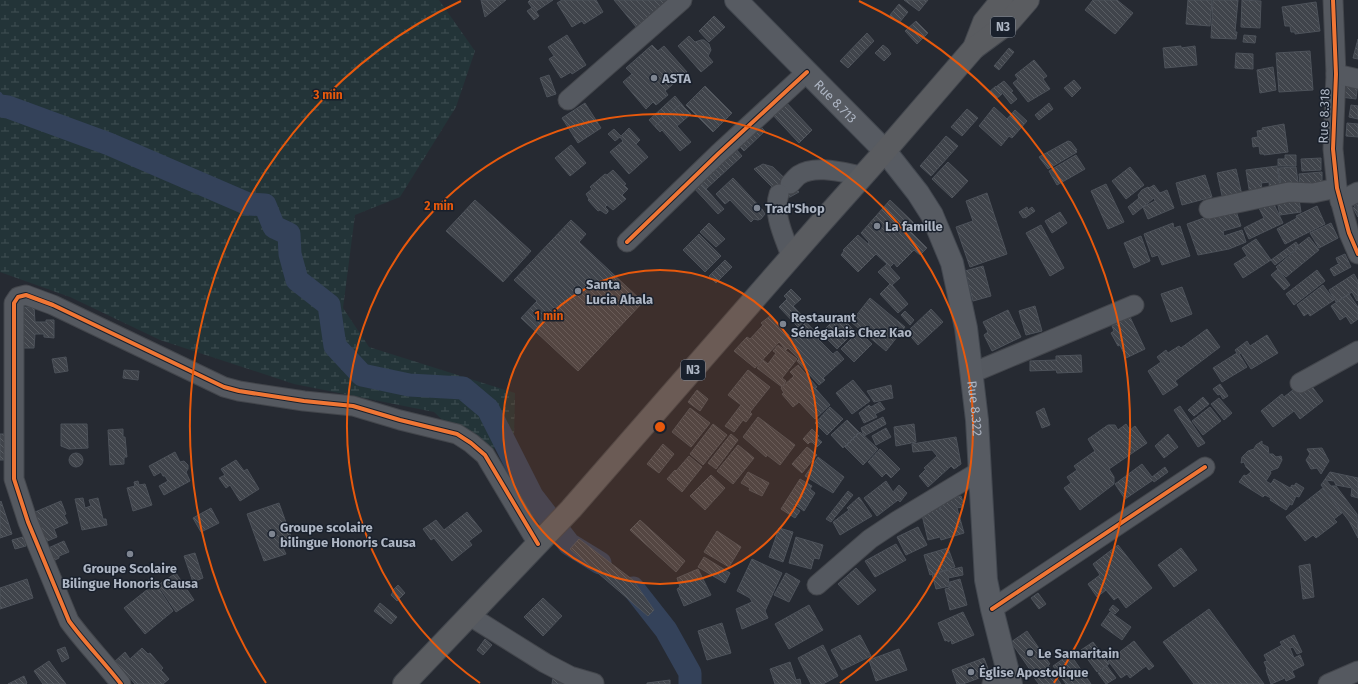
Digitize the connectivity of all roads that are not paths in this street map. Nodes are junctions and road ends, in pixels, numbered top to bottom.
1 (682, 0) edge
2 (736, 0) edge
3 (1002, 0) edge
4 (1028, 0) edge
5 (1333, 0) edge
6 (974, 48) junction
7 (807, 72) junction
8 (1336, 74) junction
9 (1358, 79) edge
10 (568, 100) dead end
11 (885, 151) junction
12 (862, 176) junction
13 (1358, 192) edge
14 (1338, 194) junction
15 (1209, 209) dead end
16 (627, 242) dead end
17 (1358, 254) edge
18 (791, 256) junction
19 (1134, 305) dead end
20 (1358, 351) edge
21 (972, 373) junction
22 (1300, 383) dead end
23 (6, 390) edge
24 (1205, 467) dead end
25 (980, 471) junction
26 (538, 544) junction
27 (817, 585) dead end
28 (992, 610) junction
29 (470, 616) junction
30 (1358, 671) edge
31 (1004, 682) edge
32 (594, 683) dead end
33 (121, 684) edge
34 (404, 684) edge
35 (1328, 684) edge

1 - 10 street
2 - 7 main road, Rue 8.713
3 - 6 highway, N3
4 - 6 highway, N3
5 - 8 street, Rue 8.318
6 - 11 highway, N3
7 - 11 main road, Rue 8.713
7 - 16 street
8 - 9 street
8 - 14 street, Rue 8.318
11 - 12 highway, N3
11 - 21 main road, Rue 8.322
12 - 18 highway, N3
12 - 18 street
13 - 14 street
14 - 15 street
14 - 17 street, Rue 8.318
18 - 26 highway, N3
19 - 21 street
20 - 22 street
21 - 25 main road, Rue 8.322
23 - 26 street
23 - 33 street
24 - 28 street
25 - 27 street
25 - 28 main road, Rue 8.322
26 - 29 highway, N3
28 - 31 main road, Rue 8.322
29 - 32 street
29 - 34 highway, N3
30 - 35 street

